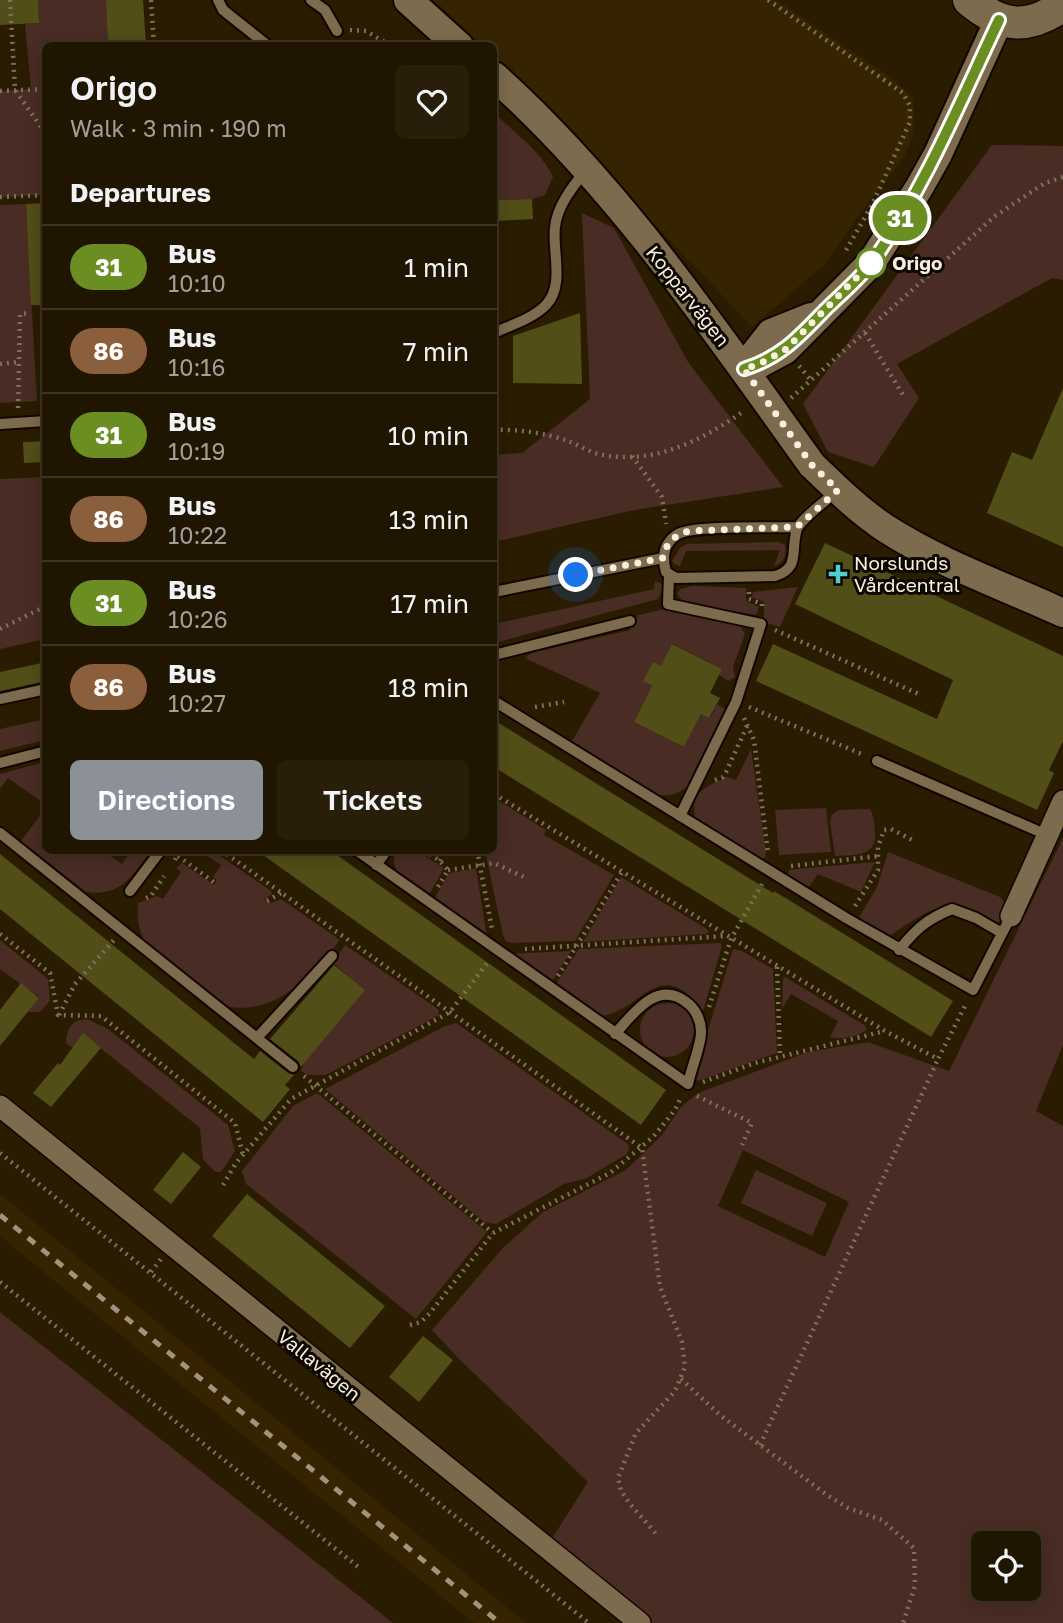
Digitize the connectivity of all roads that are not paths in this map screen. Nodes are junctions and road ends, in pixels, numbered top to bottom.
1 (218, 0) edge
2 (311, 0) edge
3 (408, 0) edge
4 (969, 0) edge
5 (1054, 18) edge
6 (999, 20) junction
7 (337, 32) dead end
8 (263, 42) edge
9 (455, 42) edge
10 (497, 79) edge
11 (586, 170) junction
12 (497, 332) edge
13 (744, 369) junction
14 (42, 421) edge
15 (0, 424) edge
16 (838, 490) junction
17 (797, 527) junction
18 (663, 558) junction
19 (669, 576) junction
20 (497, 591) edge
21 (1063, 613) edge
22 (630, 621) dead end
23 (497, 653) edge
24 (42, 690) edge
25 (0, 699) edge
26 (497, 703) edge
27 (42, 752) edge
28 (877, 761) road end
29 (0, 764) edge
30 (1063, 801) edge
31 (680, 816) junction
32 (0, 833) edge
33 (1047, 835) junction
34 (158, 854) edge
35 (361, 854) edge
36 (384, 854) edge
37 (376, 865) junction
38 (130, 891) dead end
39 (1006, 925) junction
40 (899, 950) junction
41 (332, 957) dead end
42 (615, 1034) junction
43 (257, 1038) junction
44 (293, 1067) dead end
45 (0, 1105) edge
46 (640, 1623) edge

1 - 8 lane
2 - 7 lane
3 - 9 street
4 - 6 main road
5 - 6 main road
6 - 13 street
10 - 11 street, Kopparvägen
11 - 12 lane
11 - 13 street, Kopparvägen
13 - 16 street, Kopparvägen
14 - 15 lane
16 - 17 lane
16 - 21 street, Kopparvägen
17 - 18 lane
17 - 19 lane
18 - 19 lane
18 - 20 lane
19 - 31 lane
22 - 23 lane
24 - 25 lane
26 - 31 lane
27 - 29 lane
28 - 33 lane
30 - 33 street
31 - 40 lane
32 - 43 lane
33 - 39 street
34 - 38 lane
35 - 37 lane
36 - 37 lane
37 - 42 lane
39 - 40 lane
39 - 40 lane
41 - 43 lane
42 - 42 lane
43 - 44 lane
45 - 46 street, Vallavägen

